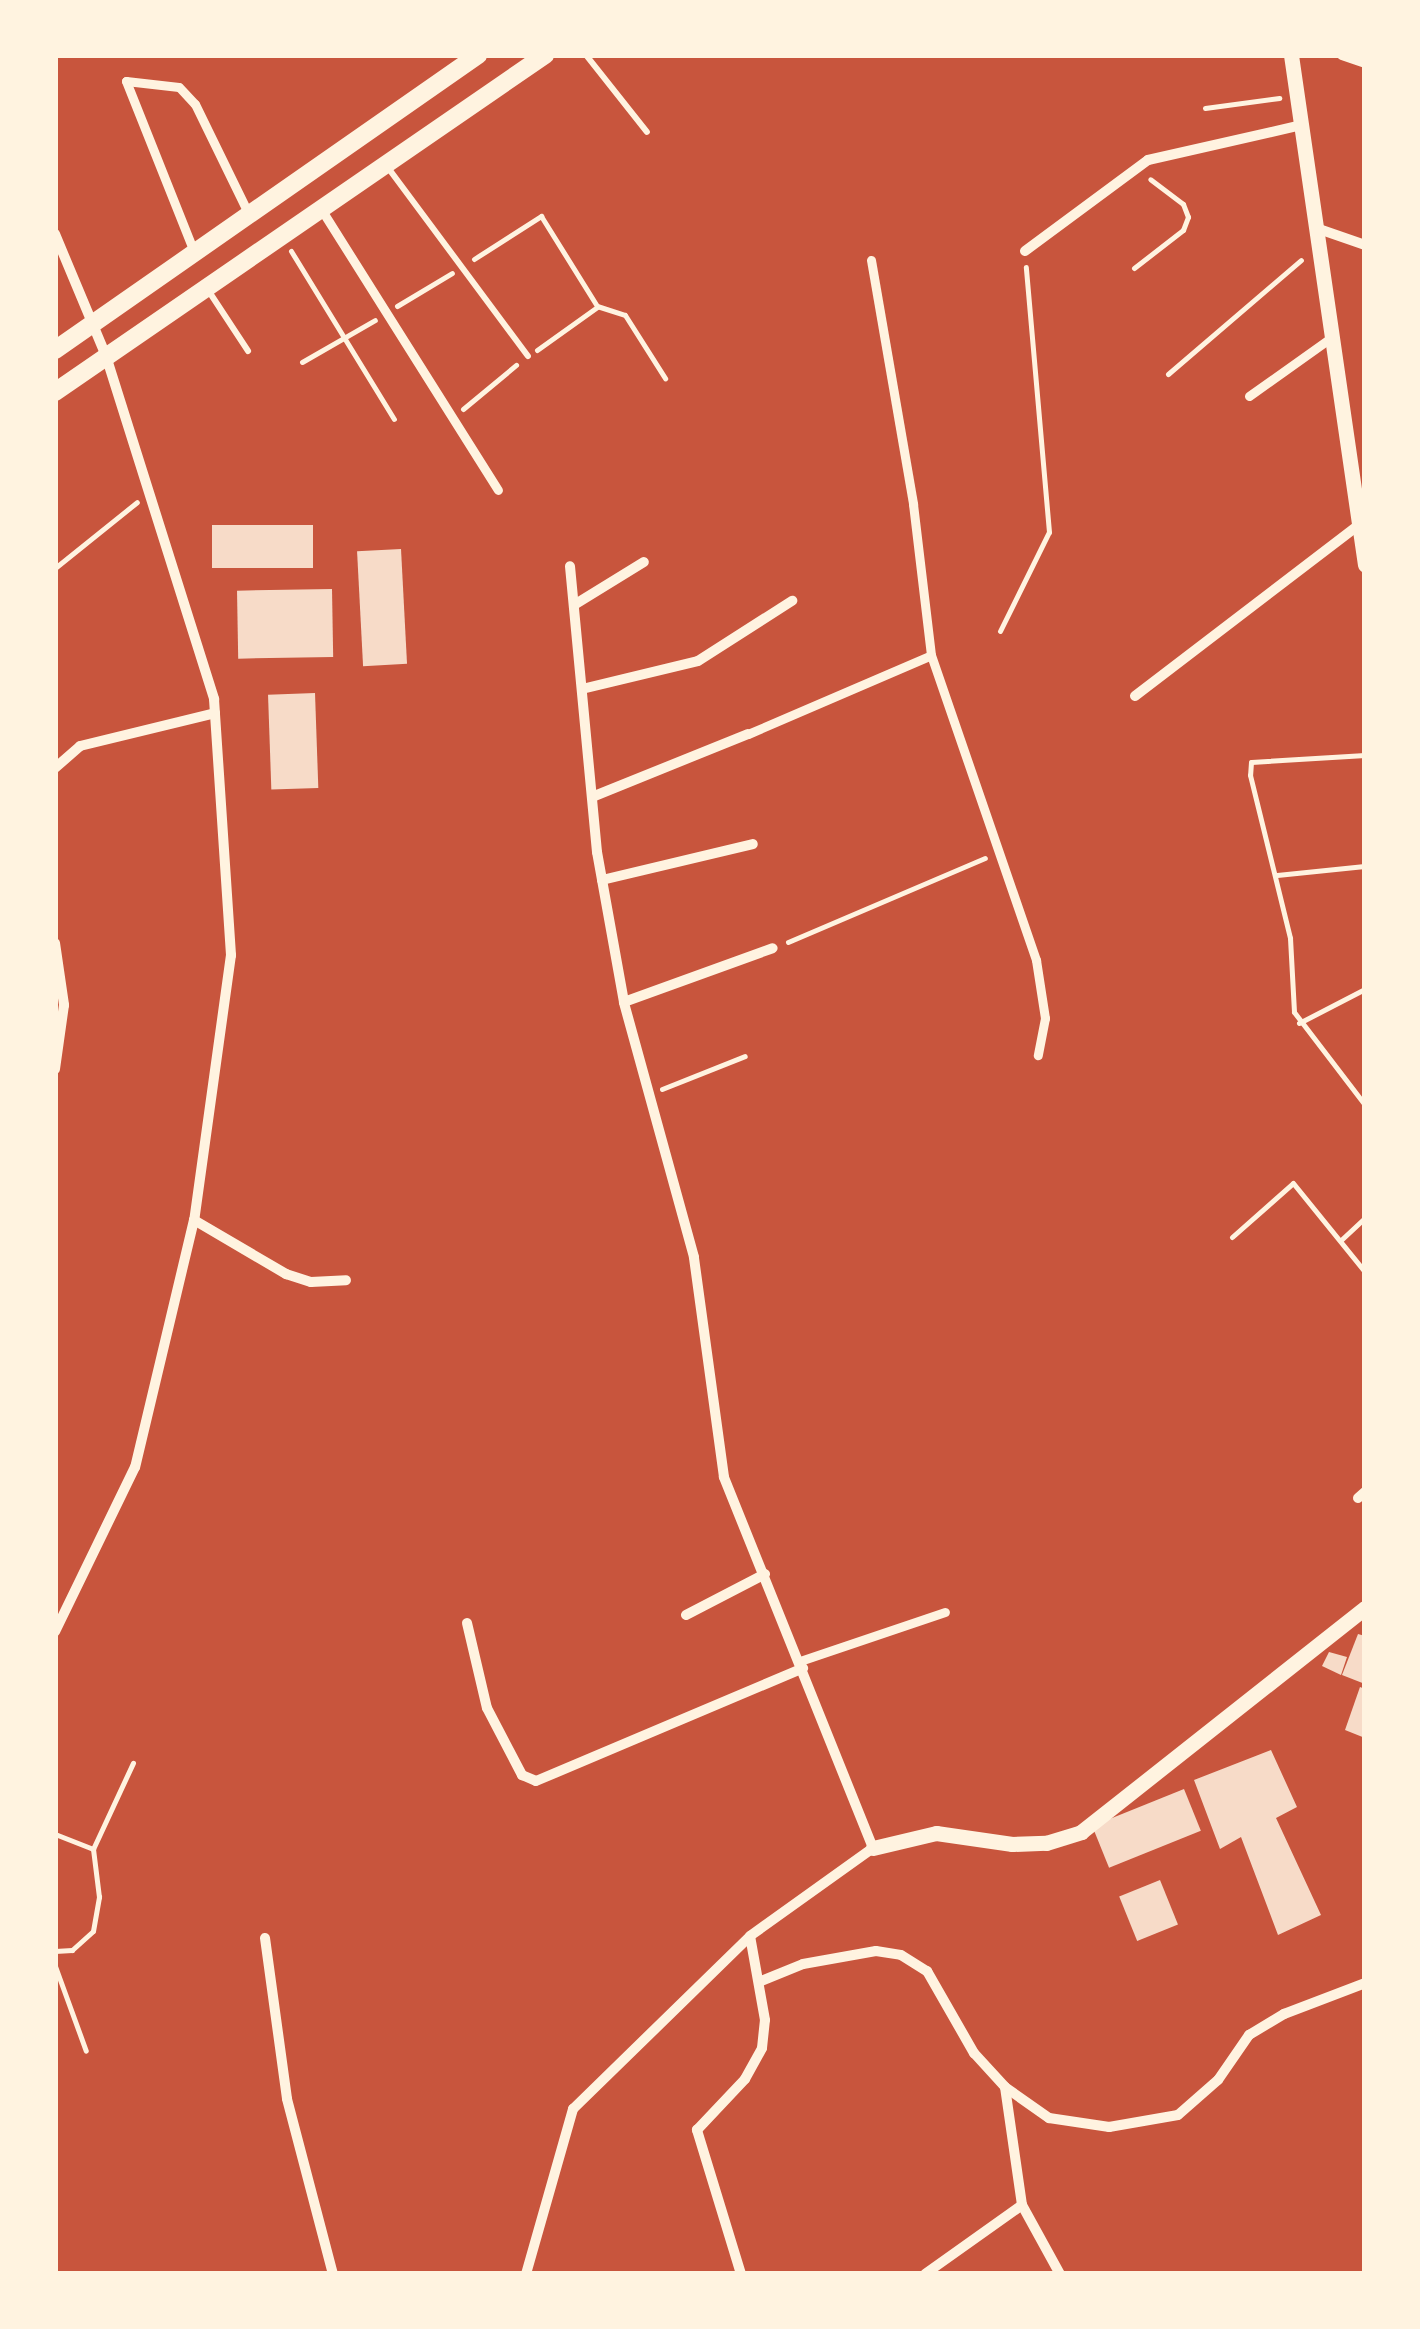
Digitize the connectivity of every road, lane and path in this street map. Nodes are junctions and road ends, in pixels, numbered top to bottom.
1 (478, 55) edge
2 (544, 55) edge
3 (586, 55) edge
4 (1292, 55) edge
5 (1342, 55) edge
6 (1365, 63) edge
7 (1297, 96) junction
8 (1204, 108) dead end
9 (1302, 125) junction
10 (647, 132) dead end
11 (385, 164) junction
12 (1136, 168) junction
13 (321, 208) junction
14 (250, 217) junction
15 (55, 234) edge
16 (281, 236) junction
17 (1318, 236) junction
18 (1365, 245) edge
19 (1025, 251) joint
20 (195, 255) junction
21 (871, 260) dead end
22 (461, 268) junction
23 (1134, 268) dead end
24 (206, 288) junction
25 (93, 324) junction
26 (1332, 337) junction
27 (55, 350) edge
28 (248, 352) dead end
29 (106, 356) junction
30 (528, 356) dead end
31 (1168, 374) dead end
32 (665, 378) dead end
33 (55, 392) edge
34 (1249, 396) dead end
35 (394, 418) dead end
36 (498, 490) dead end
37 (151, 491) junction
38 (1359, 525) junction
39 (644, 562) dead end
40 (570, 566) dead end
41 (1365, 566) edge
42 (55, 568) edge
43 (792, 601) dead end
44 (574, 605) junction
45 (1000, 632) dead end
46 (930, 656) junction
47 (582, 688) junction
48 (1136, 696) dead end
49 (215, 713) junction
50 (748, 734) joint
51 (1365, 755) edge
52 (55, 768) edge
53 (592, 796) junction
54 (753, 844) dead end
55 (996, 853) junction
56 (1365, 866) edge
57 (1276, 875) junction
58 (602, 880) junction
59 (55, 943) edge
60 (773, 948) joint
61 (1365, 988) edge
62 (624, 1002) junction
63 (1299, 1023) junction
64 (1038, 1055) dead end
65 (744, 1056) dead end
66 (55, 1069) edge
67 (650, 1094) junction
68 (1365, 1105) edge
69 (1365, 1218) edge
70 (194, 1220) junction
71 (1232, 1236) dead end
72 (1341, 1240) junction
73 (1365, 1272) edge
74 (346, 1280) dead end
75 (764, 1574) junction
76 (1365, 1608) edge
77 (945, 1612) dead end
78 (686, 1615) dead end
79 (467, 1623) dead end
80 (55, 1632) edge
81 (801, 1665) junction
82 (133, 1762) dead end
83 (55, 1834) edge
84 (873, 1848) junction
85 (93, 1849) junction
86 (750, 1936) junction
87 (264, 1938) dead end
88 (55, 1951) edge
89 (55, 1966) edge
90 (760, 1981) junction
91 (1365, 1983) edge
92 (86, 2051) dead end
93 (1005, 2087) junction
94 (1022, 2204) junction
95 (333, 2274) edge
96 (526, 2274) edge
97 (740, 2274) edge
98 (925, 2274) edge
99 (1060, 2274) edge

1 - 14 main road
2 - 11 main road
3 - 10 lane
4 - 7 street
5 - 6 street
7 - 8 path
7 - 9 street
9 - 12 street
9 - 17 street
11 - 13 main road
11 - 22 lane
12 - 19 street
12 - 23 path
13 - 16 main road
13 - 36 street
14 - 20 main road
14 - 20 street
15 - 25 street
16 - 24 main road
16 - 35 path
17 - 18 street
17 - 26 street
17 - 31 path
19 - 45 path
20 - 25 main road
21 - 46 street
22 - 30 lane
22 - 32 path
24 - 28 lane
24 - 29 main road
25 - 27 main road
25 - 29 street
26 - 34 street
26 - 38 street
29 - 33 main road
29 - 37 street
37 - 42 path
37 - 49 street
38 - 41 street
38 - 48 street
39 - 44 street
40 - 44 street
43 - 47 street
44 - 47 street
46 - 50 street
46 - 55 street
47 - 53 street
49 - 52 street
49 - 70 street
50 - 53 street
51 - 57 path
53 - 58 street
54 - 58 street
55 - 60 path
55 - 64 street
56 - 57 path
57 - 63 path
58 - 62 street
59 - 66 street
60 - 62 street
61 - 63 path
62 - 67 street
63 - 68 path
65 - 67 path
67 - 75 street
69 - 72 path
70 - 74 street
70 - 80 street
71 - 72 path
72 - 73 path
75 - 78 street
75 - 81 street
76 - 84 street
77 - 81 street
79 - 81 street
81 - 84 street
82 - 85 path
83 - 85 path
84 - 86 street
85 - 88 path
86 - 90 street
86 - 96 street
87 - 95 street
89 - 92 path
90 - 93 street
90 - 97 street
91 - 93 street
93 - 94 street
94 - 98 street
94 - 99 street

